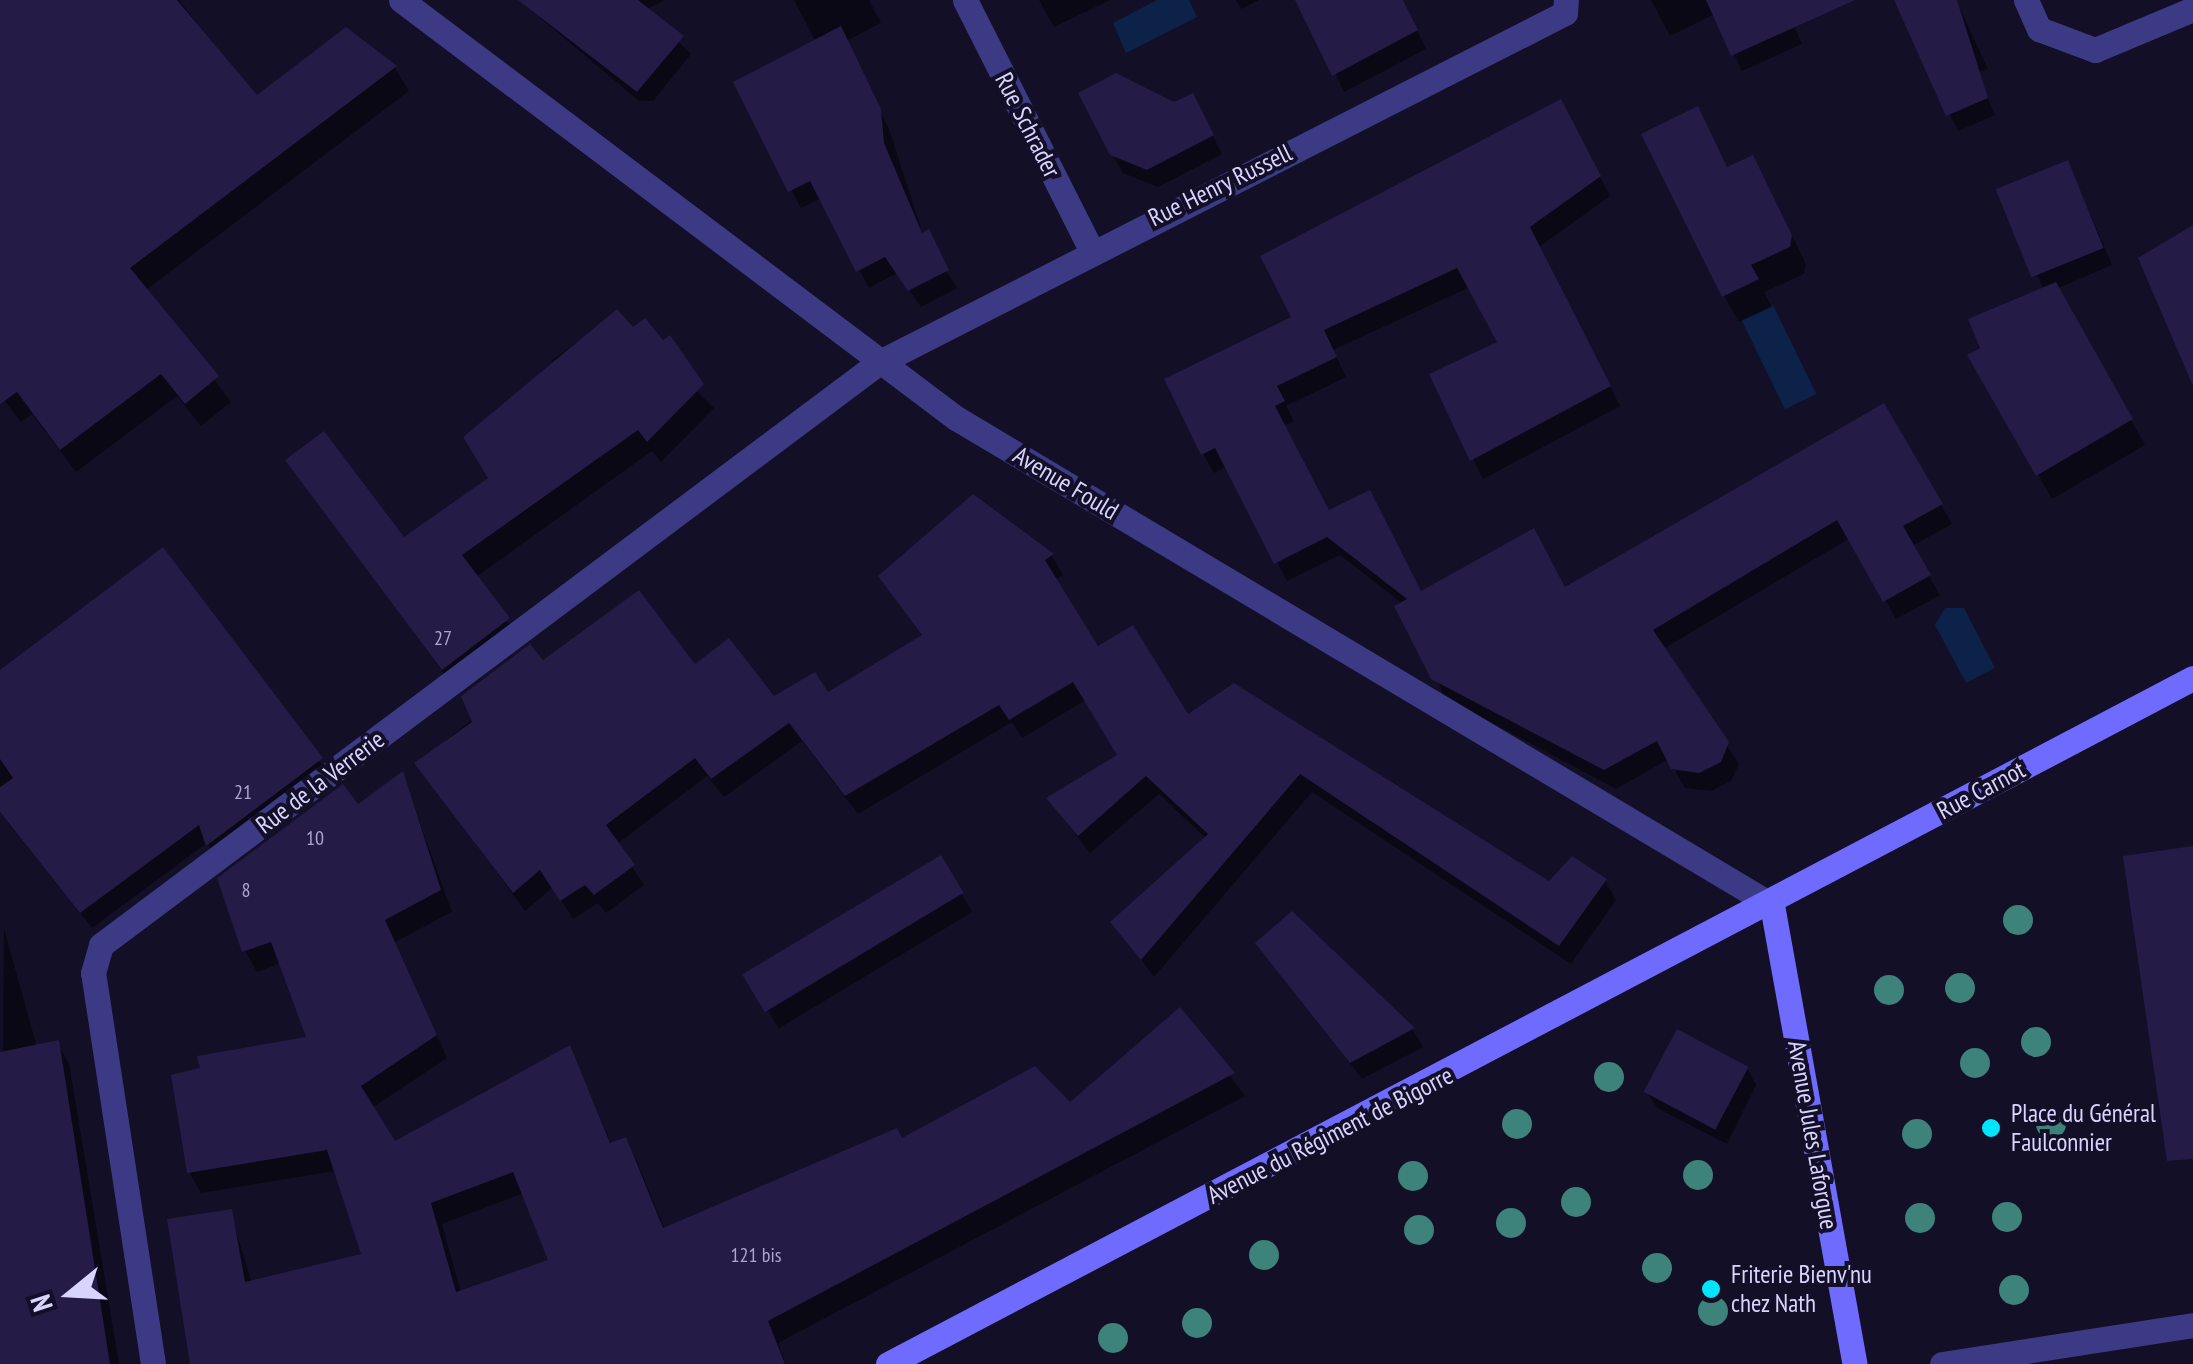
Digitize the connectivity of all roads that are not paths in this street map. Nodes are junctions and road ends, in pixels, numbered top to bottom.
1 (401, 0) edge
2 (965, 0) edge
3 (2026, 0) edge
4 (1565, 7) edge
5 (2193, 10) edge
6 (1091, 249) junction
7 (878, 363) junction
8 (2193, 678) edge
9 (1772, 905) junction
10 (2193, 1325) edge
11 (153, 1364) edge
12 (888, 1364) edge
13 (1855, 1364) edge
14 (1942, 1364) edge

1 - 7 street, Avenue Fould
2 - 6 street, Rue Schrader
3 - 5 street
4 - 6 street, Rue Henry Russell
6 - 7 street, Rue Henry Russell
7 - 9 street, Avenue Fould
7 - 11 street, Rue de la Verrerie
8 - 9 main road, Rue Carnot
9 - 12 main road, Avenue du Régiment de Bigorre
9 - 13 main road, Avenue Jules Laforgue
10 - 14 street

